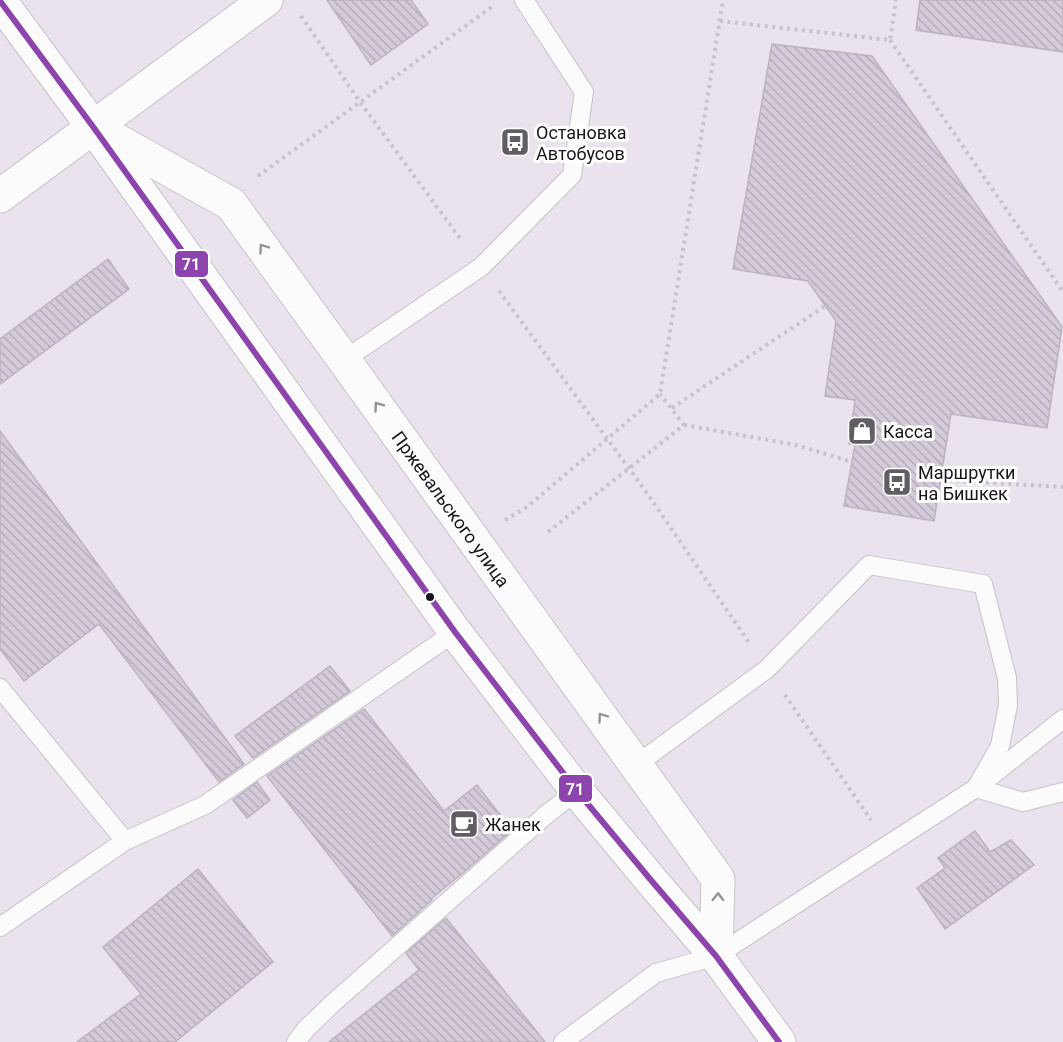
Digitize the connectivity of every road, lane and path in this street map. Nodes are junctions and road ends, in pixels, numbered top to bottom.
1 (501, 0) edge
2 (524, 0) edge
3 (723, 0) edge
4 (896, 0) edge
5 (0, 1) edge
6 (281, 5) edge
7 (720, 21) junction
8 (890, 40) junction
9 (360, 102) junction
10 (94, 128) junction
11 (258, 176) dead end
12 (0, 196) edge
13 (481, 267) junction
14 (1063, 292) edge
15 (825, 306) dead end
16 (344, 360) junction
17 (660, 394) junction
18 (672, 408) junction
19 (684, 425) junction
20 (607, 440) junction
21 (852, 462) dead end
22 (629, 469) junction
23 (941, 480) dead end
24 (1063, 487) edge
25 (527, 507) dead end
26 (548, 532) dead end
27 (455, 632) junction
28 (743, 633) dead end
29 (768, 669) junction
30 (0, 688) edge
31 (1063, 719) edge
32 (636, 765) junction
33 (976, 788) junction
34 (577, 791) junction
35 (1063, 792) edge
36 (125, 841) junction
37 (888, 845) junction
38 (0, 927) edge
39 (716, 956) junction
40 (296, 1042) edge
41 (563, 1042) edge
42 (780, 1042) edge

1 - 9 path
2 - 13 lane
3 - 7 path
4 - 8 path
5 - 10 main road, Пржевальского улица
6 - 9 path
6 - 10 main road
7 - 8 path
7 - 17 path
8 - 14 path
9 - 11 path
9 - 13 path
10 - 12 main road
16 -> 10 main road, Пржевальского улица
10 - 27 main road, Пржевальского улица
13 - 16 lane
13 - 20 path
15 - 18 path
32 -> 16 main road, Пржевальского улица
17 - 18 path
17 - 20 path
18 - 19 path
19 - 21 path
19 - 22 path
20 - 22 path
20 - 25 path
22 - 26 path
22 - 28 path
23 - 24 path
27 - 34 main road, Пржевальского улица
27 - 36 lane
29 - 32 lane
29 - 33 lane
29 - 37 path
30 - 36 lane
31 - 33 lane
39 -> 32 main road, Пржевальского улица
33 - 35 lane
33 - 37 lane
34 - 39 main road, Пржевальского улица
34 - 40 lane
36 - 38 lane
37 - 39 lane
39 - 41 lane
39 - 42 main road, Пржевальского улица

